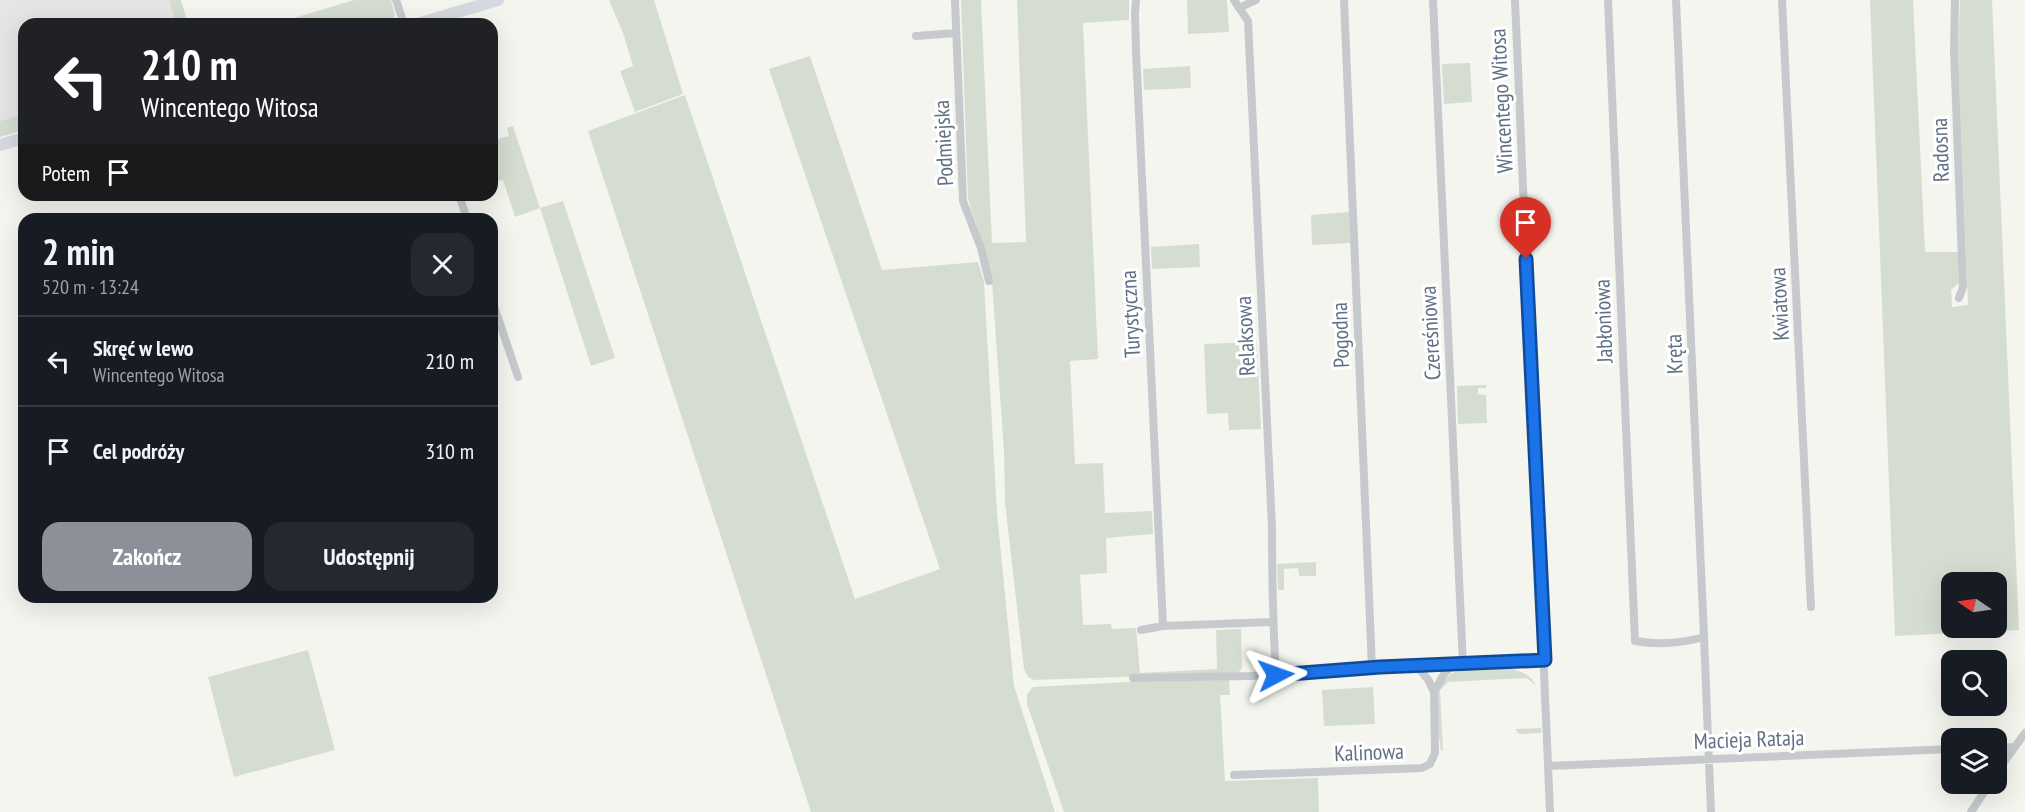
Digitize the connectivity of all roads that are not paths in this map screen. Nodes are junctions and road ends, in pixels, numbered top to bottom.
1 (396, 0) edge
2 (498, 0) edge
3 (955, 0) edge
4 (1136, 0) edge
5 (1234, 0) edge
6 (1256, 0) edge
7 (1344, 0) edge
8 (1433, 0) edge
9 (1515, 0) edge
10 (1608, 0) edge
11 (1676, 0) edge
12 (1782, 0) edge
13 (1955, 0) edge
14 (1239, 8) junction
15 (402, 18) edge
16 (437, 18) edge
17 (956, 33) junction
18 (916, 36) dead end
19 (18, 140) edge
20 (0, 145) edge
21 (989, 281) dead end
22 (1959, 298) dead end
23 (498, 318) edge
24 (518, 377) dead end
25 (1811, 607) dead end
26 (1273, 622) junction
27 (1163, 626) junction
28 (1141, 630) dead end
29 (1704, 636) junction
30 (1545, 660) junction
31 (1453, 665) junction
32 (1463, 665) junction
33 (1417, 666) junction
34 (1372, 668) junction
35 (1276, 675) junction
36 (1133, 678) dead end
37 (1434, 692) junction
38 (2025, 733) edge
39 (2007, 747) edge
40 (2014, 747) junction
41 (1941, 749) edge
42 (2007, 757) edge
43 (1709, 758) junction
44 (1548, 766) junction
45 (1234, 775) dead end
46 (1983, 794) edge
47 (1550, 812) edge
48 (1711, 812) edge
49 (1971, 812) edge

1 - 15 street
2 - 16 main road
3 - 17 street, Podmiejska
4 - 27 street, Turystyczna
5 - 14 street, Relaksowa
6 - 14 street
7 - 34 street, Pogodna
8 - 32 street, Czereśniowa
9 - 30 street, Wincentego Witosa
10 - 29 street, Jabłoniowa
11 - 29 street, Kręta
12 - 25 street, Kwiatowa
13 - 22 street, Radosna
14 - 26 street, Relaksowa
17 - 18 street
17 - 21 street, Podmiejska
19 - 20 main road
23 - 24 street
26 - 27 street
26 - 35 street, Relaksowa
27 - 28 street
29 - 43 street, Kręta
30 - 32 street
30 - 44 street, Wincentego Witosa
31 - 32 street
31 - 33 street
31 - 37 street
33 - 34 street
33 - 37 street
34 - 35 street
35 - 36 street
37 - 45 street, Kalinowa
38 - 40 street
39 - 40 street
40 - 42 street
41 - 43 street, Macieja Rataja
43 - 44 street, Macieja Rataja
43 - 48 street, Kręta
44 - 47 street, Wincentego Witosa
46 - 49 street

